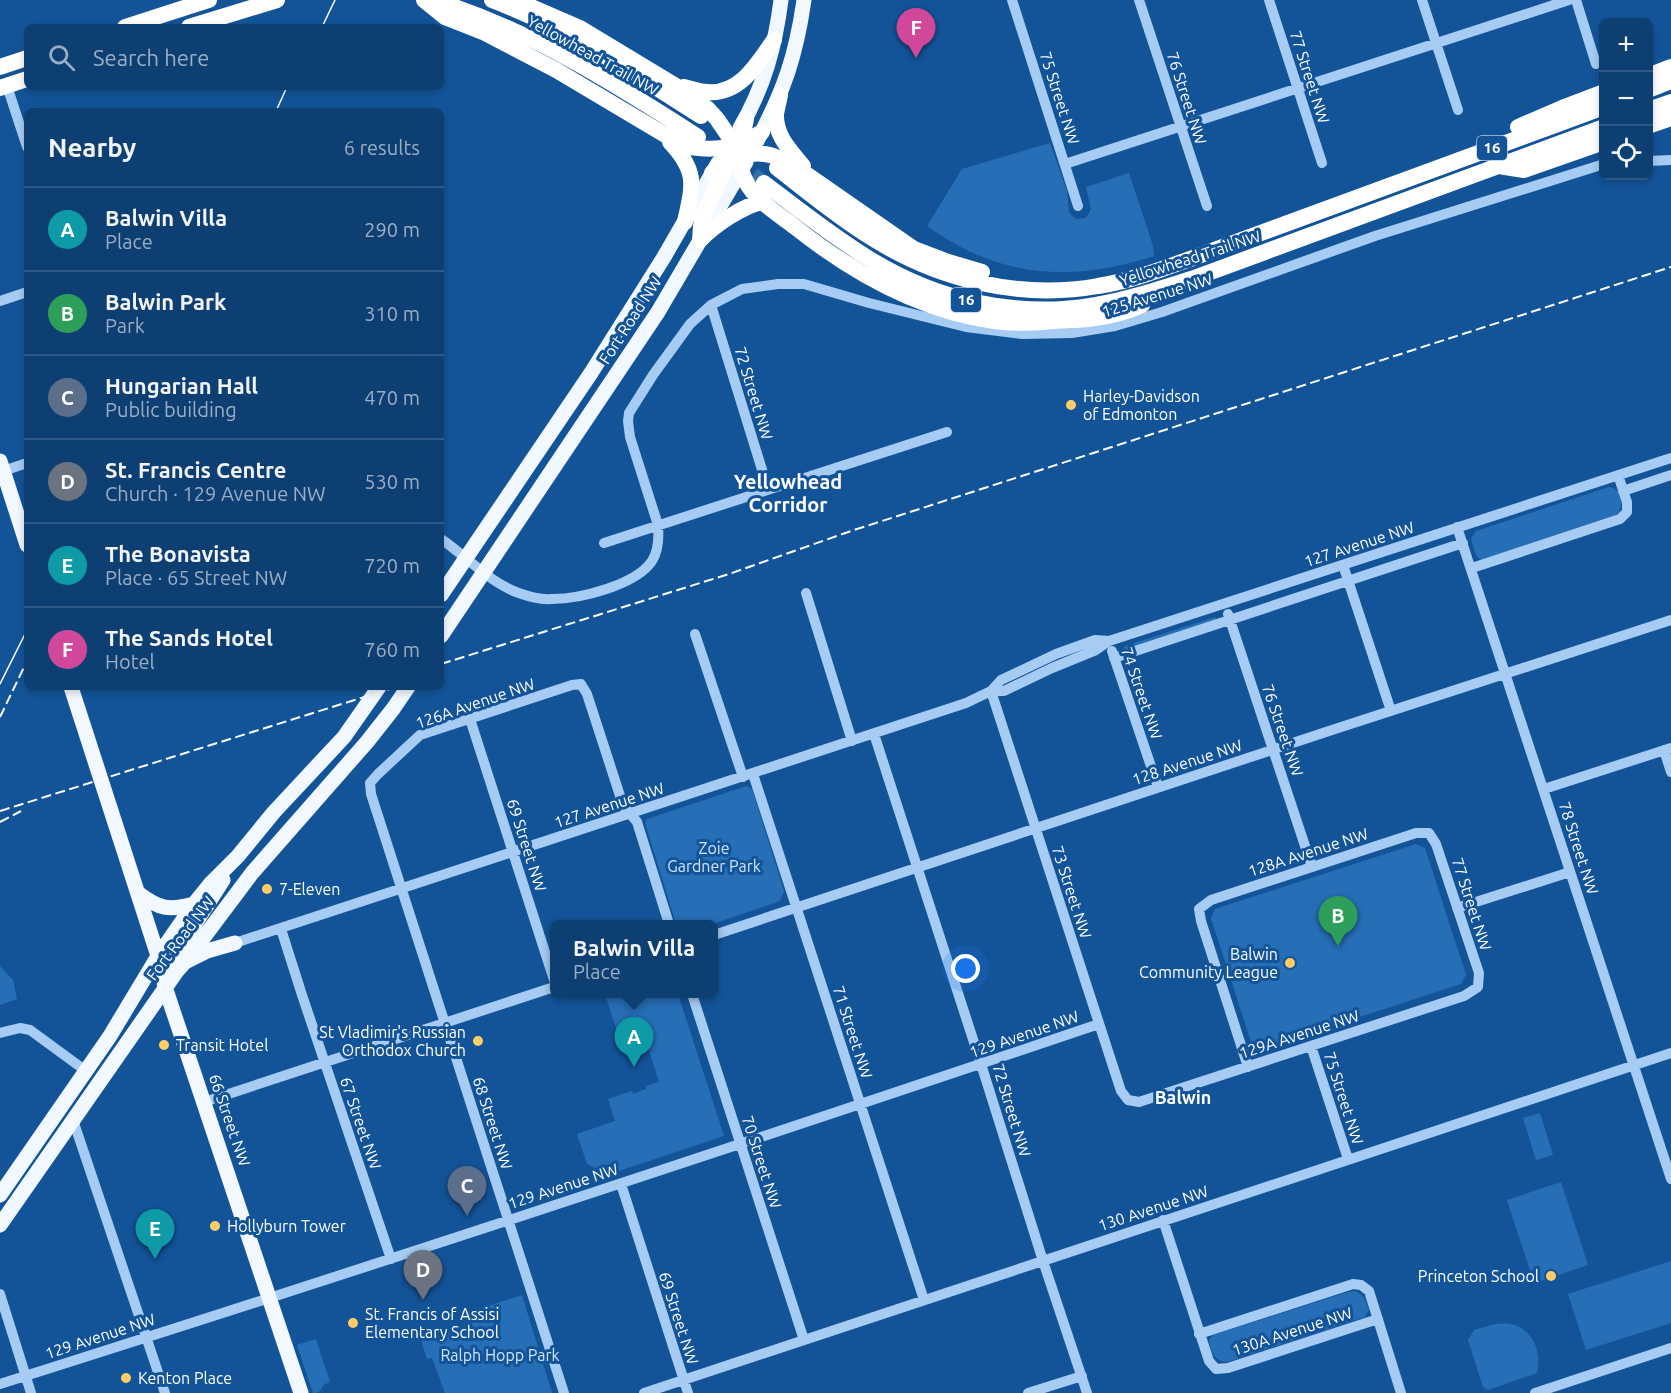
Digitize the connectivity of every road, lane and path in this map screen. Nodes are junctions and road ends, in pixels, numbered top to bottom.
1 (209, 0) edge
2 (277, 0) edge
3 (424, 0) edge
4 (433, 0) edge
5 (492, 0) edge
6 (515, 0) edge
7 (781, 0) edge
8 (804, 0) edge
9 (812, 0) edge
10 (1012, 0) edge
11 (1139, 0) edge
12 (1269, 0) edge
13 (1422, 0) edge
14 (1569, 0) edge
15 (1576, 0) edge
16 (172, 6) edge
17 (132, 24) edge
18 (199, 24) edge
19 (800, 26) junction
20 (774, 40) junction
21 (1436, 44) junction
22 (24, 59) edge
23 (1, 64) edge
24 (1596, 64) dead end
25 (1671, 67) edge
26 (1653, 74) edge
27 (24, 80) edge
28 (1671, 81) edge
29 (676, 86) junction
30 (4, 87) edge
31 (1653, 88) edge
32 (1298, 89) junction
33 (780, 95) junction
34 (1599, 95) edge
35 (1671, 102) edge
36 (1653, 108) edge
37 (1599, 109) edge
38 (1458, 110) dead end
39 (708, 115) junction
40 (746, 118) joint
41 (1671, 118) edge
42 (1653, 124) edge
43 (1181, 127) junction
44 (1599, 129) edge
45 (762, 132) joint
46 (664, 135) junction
47 (24, 139) edge
48 (693, 142) junction
49 (1599, 144) edge
50 (737, 152) junction
51 (1671, 160) edge
52 (1653, 161) edge
53 (1322, 163) dead end
54 (1065, 164) junction
55 (1498, 166) junction
56 (1599, 166) edge
57 (796, 167) junction
58 (777, 168) tunnel mouth
59 (712, 173) joint
60 (816, 180) junction
61 (764, 183) tunnel mouth
62 (1381, 189) junction
63 (763, 202) junction
64 (1078, 206) dead end
65 (1207, 206) dead end
66 (685, 222) junction
67 (700, 240) junction
68 (1190, 259) junction
69 (1197, 277) junction
70 (24, 293) edge
71 (0, 300) edge
72 (711, 305) junction
73 (947, 432) dead end
74 (1671, 458) edge
75 (24, 464) edge
76 (1, 468) edge
77 (1618, 475) junction
78 (1671, 475) edge
79 (768, 489) junction
80 (1623, 491) junction
81 (658, 525) junction
82 (1457, 527) junction
83 (24, 536) edge
84 (444, 541) edge
85 (604, 543) dead end
86 (1463, 543) junction
87 (466, 558) junction
88 (1343, 565) junction
89 (1472, 568) junction
90 (484, 572) junction
91 (1348, 581) junction
92 (444, 591) edge
93 (806, 593) dead end
94 (1225, 604) junction
95 (1230, 620) junction
96 (1671, 620) edge
97 (444, 632) edge
98 (694, 634) dead end
99 (1109, 641) junction
100 (1114, 658) junction
101 (1506, 674) junction
102 (72, 690) edge
103 (377, 690) edge
104 (406, 690) edge
105 (991, 691) junction
106 (1391, 711) junction
107 (470, 719) junction
108 (874, 734) junction
109 (852, 741) junction
110 (1274, 749) junction
111 (1667, 749) edge
112 (1671, 772) edge
113 (748, 775) junction
114 (1158, 787) junction
115 (1544, 789) junction
116 (371, 794) joint
117 (630, 814) junction
118 (1036, 828) junction
119 (1429, 833) joint
120 (514, 852) junction
121 (238, 856) junction
122 (917, 867) junction
123 (1312, 867) junction
124 (1570, 872) junction
125 (402, 889) junction
126 (138, 893) junction
127 (194, 904) junction
128 (796, 907) junction
129 (1457, 908) junction
130 (218, 918) junction
131 (668, 920) edge
132 (281, 929) junction
133 (718, 933) edge
134 (235, 943) junction
135 (158, 956) junction
136 (186, 961) junction
137 (550, 964) edge
138 (165, 987) junction
139 (1478, 987) joint
140 (550, 989) edge
141 (694, 998) edge
142 (444, 1023) junction
143 (1099, 1024) junction
144 (0, 1033) edge
145 (1311, 1046) junction
146 (1671, 1053) edge
147 (325, 1063) junction
148 (981, 1064) junction
149 (1634, 1066) junction
150 (1248, 1067) junction
151 (86, 1071) junction
152 (98, 1085) junction
153 (1128, 1100) joint
154 (204, 1101) junction
155 (862, 1104) junction
156 (73, 1120) junction
157 (741, 1144) junction
158 (1348, 1159) junction
159 (1671, 1177) edge
160 (621, 1184) junction
161 (0, 1195) edge
162 (509, 1220) junction
163 (1163, 1220) junction
164 (0, 1225) edge
165 (390, 1258) junction
166 (1043, 1261) junction
167 (0, 1294) edge
168 (270, 1297) junction
169 (924, 1300) junction
170 (1378, 1319) junction
171 (1199, 1334) junction
172 (147, 1338) junction
173 (804, 1340) junction
174 (1671, 1348) edge
175 (26, 1376) junction
176 (1082, 1376) junction
177 (684, 1380) junction
178 (0, 1384) edge
179 (31, 1393) edge
180 (165, 1393) edge
181 (301, 1393) edge
182 (564, 1393) edge
183 (644, 1393) edge
184 (688, 1393) edge
185 (1028, 1393) edge
186 (1087, 1393) edge
187 (1401, 1393) edge
188 (1535, 1393) edge

1 - 16 highway
2 - 18 highway
3 - 46 highway
4 - 48 highway, Yellowhead Trail NW
5 - 39 highway, Yellowhead Trail NW
6 - 29 highway
7 - 20 main road
8 - 19 main road
9 - 19 main road
10 - 54 street, 75 Street NW
11 - 43 street, 76 Street NW
12 - 32 street, 77 Street NW
13 - 21 street
14 - 21 street
15 - 24 street
16 - 17 highway
19 - 33 main road
20 - 29 highway
20 - 40 main road
21 - 32 street
21 - 38 street
22 - 23 highway
25 - 26 highway
27 - 30 highway
28 - 31 highway
29 - 39 highway
30 - 47 street
32 - 43 street
32 - 53 street, 77 Street NW
33 - 45 main road
33 - 60 highway
34 - 62 highway
35 - 36 highway
37 - 62 highway, Yellowhead Trail NW / 16
39 - 48 highway
39 - 50 highway
40 - 50 highway
41 - 42 highway
43 - 54 street
43 - 65 street, 76 Street NW
44 - 55 highway, Yellowhead Trail NW / 16
45 - 50 highway
46 - 48 highway
46 - 66 highway
48 - 50 highway
49 - 55 highway
50 - 57 highway
50 - 59 highway
50 - 63 highway
50 - 67 highway
51 - 52 street
54 - 64 street, 75 Street NW
55 - 69 highway, Yellowhead Trail NW / 16
56 - 72 street, 125 Avenue NW
57 - 60 highway
57 - 63 highway
58 - 68 highway, Yellowhead Trail NW / 16
59 - 66 main road, Fort Road NW
60 - 68 highway
61 - 69 highway, Yellowhead Trail NW / 16
62 - 68 highway, Yellowhead Trail NW / 16
63 - 67 highway
63 - 69 highway
66 - 87 main road, Fort Road NW
67 - 90 main road, Fort Road NW
70 - 71 street
72 - 79 street, 72 Street NW
72 - 81 street, 125 Avenue NW
73 - 79 street
74 - 77 street, 127 Avenue NW
75 - 76 street
76 - 83 main road
77 - 80 street
77 - 82 street, 127 Avenue NW
78 - 80 street
79 - 81 street
80 - 89 street
81 - 85 street
81 - 90 street
82 - 86 street, 78 Street NW
82 - 88 street, 127 Avenue NW
84 - 87 street
86 - 89 street, 78 Street NW
86 - 91 street, 127 Avenue NW
87 - 90 street
87 - 92 main road, Fort Road NW
88 - 91 street
88 - 94 street, 127 Avenue NW
89 - 101 street, 78 Street NW
90 - 97 main road, Fort Road NW
91 - 95 street, 127 Avenue NW
91 - 106 street
93 - 109 street
94 - 95 street, 76 Street NW
94 - 99 street, 127 Avenue NW
95 - 100 street, 127 Avenue NW
95 - 110 street, 76 Street NW
96 - 101 street, 128 Avenue NW
98 - 113 street, 71 Street NW
99 - 100 street, 74 Street NW
99 - 105 street, 127 Avenue NW
100 - 114 street, 74 Street NW
101 - 106 street, 128 Avenue NW
101 - 115 street, 78 Street NW
102 - 126 main road, 66 Street NW
103 - 121 main road, Fort Road NW
104 - 130 main road, Fort Road NW
105 - 108 street, 127 Avenue NW
105 - 118 street, 73 Street NW
106 - 110 street, 128 Avenue NW
107 - 116 street, 126A Avenue NW
107 - 117 street, 126A Avenue NW
107 - 120 street, 69 Street NW
108 - 109 street, 127 Avenue NW
108 - 122 street, 72 Street NW
109 - 113 street, 127 Avenue NW
110 - 114 street, 128 Avenue NW
110 - 123 street, 76 Street NW
111 - 112 street
111 - 115 street
113 - 117 street, 127 Avenue NW
113 - 128 street, 71 Street NW
114 - 118 street, 128 Avenue NW
115 - 124 street, 78 Street NW
116 - 125 street, 68 Street NW
117 - 120 street, 127 Avenue NW
117 - 131 street
118 - 122 street, 128 Avenue NW
118 - 143 street, 73 Street NW
119 - 123 street, 128A Avenue NW
119 - 129 street, 77 Street NW
120 - 125 street, 127 Avenue NW
120 - 137 street, 69 Street NW
121 - 127 main road, Fort Road NW
121 - 138 main road
122 - 128 street, 128 Avenue NW
122 - 148 street, 72 Street NW
123 - 150 street, 128A Avenue NW
124 - 129 street
124 - 149 street, 78 Street NW
125 - 132 street, 127 Avenue NW
125 - 142 street, 68 Street NW
126 - 127 main road
126 - 135 main road, 66 Street NW
127 - 135 main road, Fort Road NW
128 - 133 street, 128 Avenue NW
128 - 155 street, 71 Street NW
129 - 139 street, 77 Street NW
130 - 134 main road
130 - 136 main road, Fort Road NW
132 - 134 street, 127 Avenue NW
132 - 147 street, 67 Street NW
134 - 136 main road
135 - 138 main road, 66 Street NW
135 - 151 main road, Fort Road NW
135 - 152 main road
136 - 138 main road, Fort Road NW
138 - 152 main road, Fort Road NW
138 - 154 main road, 66 Street NW
139 - 145 street, 129A Avenue NW
140 - 142 street
141 - 157 street, 70 Street NW
142 - 147 street
142 - 162 street, 68 Street NW
143 - 148 street, 129 Avenue NW
143 - 153 street, 73 Street NW
144 - 151 street
145 - 150 street, 129A Avenue NW
145 - 158 street, 75 Street NW
146 - 149 street, 130 Avenue NW
147 - 154 street
147 - 165 street, 67 Street NW
148 - 155 street, 129 Avenue NW
148 - 166 street, 72 Street NW
149 - 158 street, 130 Avenue NW
149 - 159 street, 78 Street NW
150 - 153 street, 129A Avenue NW
151 - 161 main road, Fort Road NW
152 - 156 main road, Fort Road NW
154 - 168 main road, 66 Street NW
155 - 157 street, 129 Avenue NW
155 - 169 street, 71 Street NW
156 - 164 main road, Fort Road NW
156 - 172 street
157 - 160 street, 129 Avenue NW
157 - 173 street, 70 Street NW
158 - 163 street, 130 Avenue NW
160 - 162 street, 129 Avenue NW
160 - 177 street, 69 Street NW
162 - 165 street, 129 Avenue NW
162 - 182 street, 68 Street NW
163 - 166 street, 130 Avenue NW
163 - 171 street
165 - 168 street, 129 Avenue NW
166 - 169 street, 130 Avenue NW
166 - 176 street, 72 Street NW
167 - 175 street
168 - 172 street, 129 Avenue NW
168 - 181 main road, 66 Street NW
169 - 173 street, 130 Avenue NW
170 - 171 street, 130A Avenue NW
170 - 171 street, 130A Avenue NW
170 - 187 street
172 - 175 street, 129 Avenue NW
172 - 180 street
173 - 177 street, 130 Avenue NW
174 - 188 street
175 - 178 street, 129 Avenue NW
175 - 179 street
176 - 185 street
176 - 186 street, 72 Street NW
177 - 183 street, 130 Avenue NW
177 - 184 street, 69 Street NW

